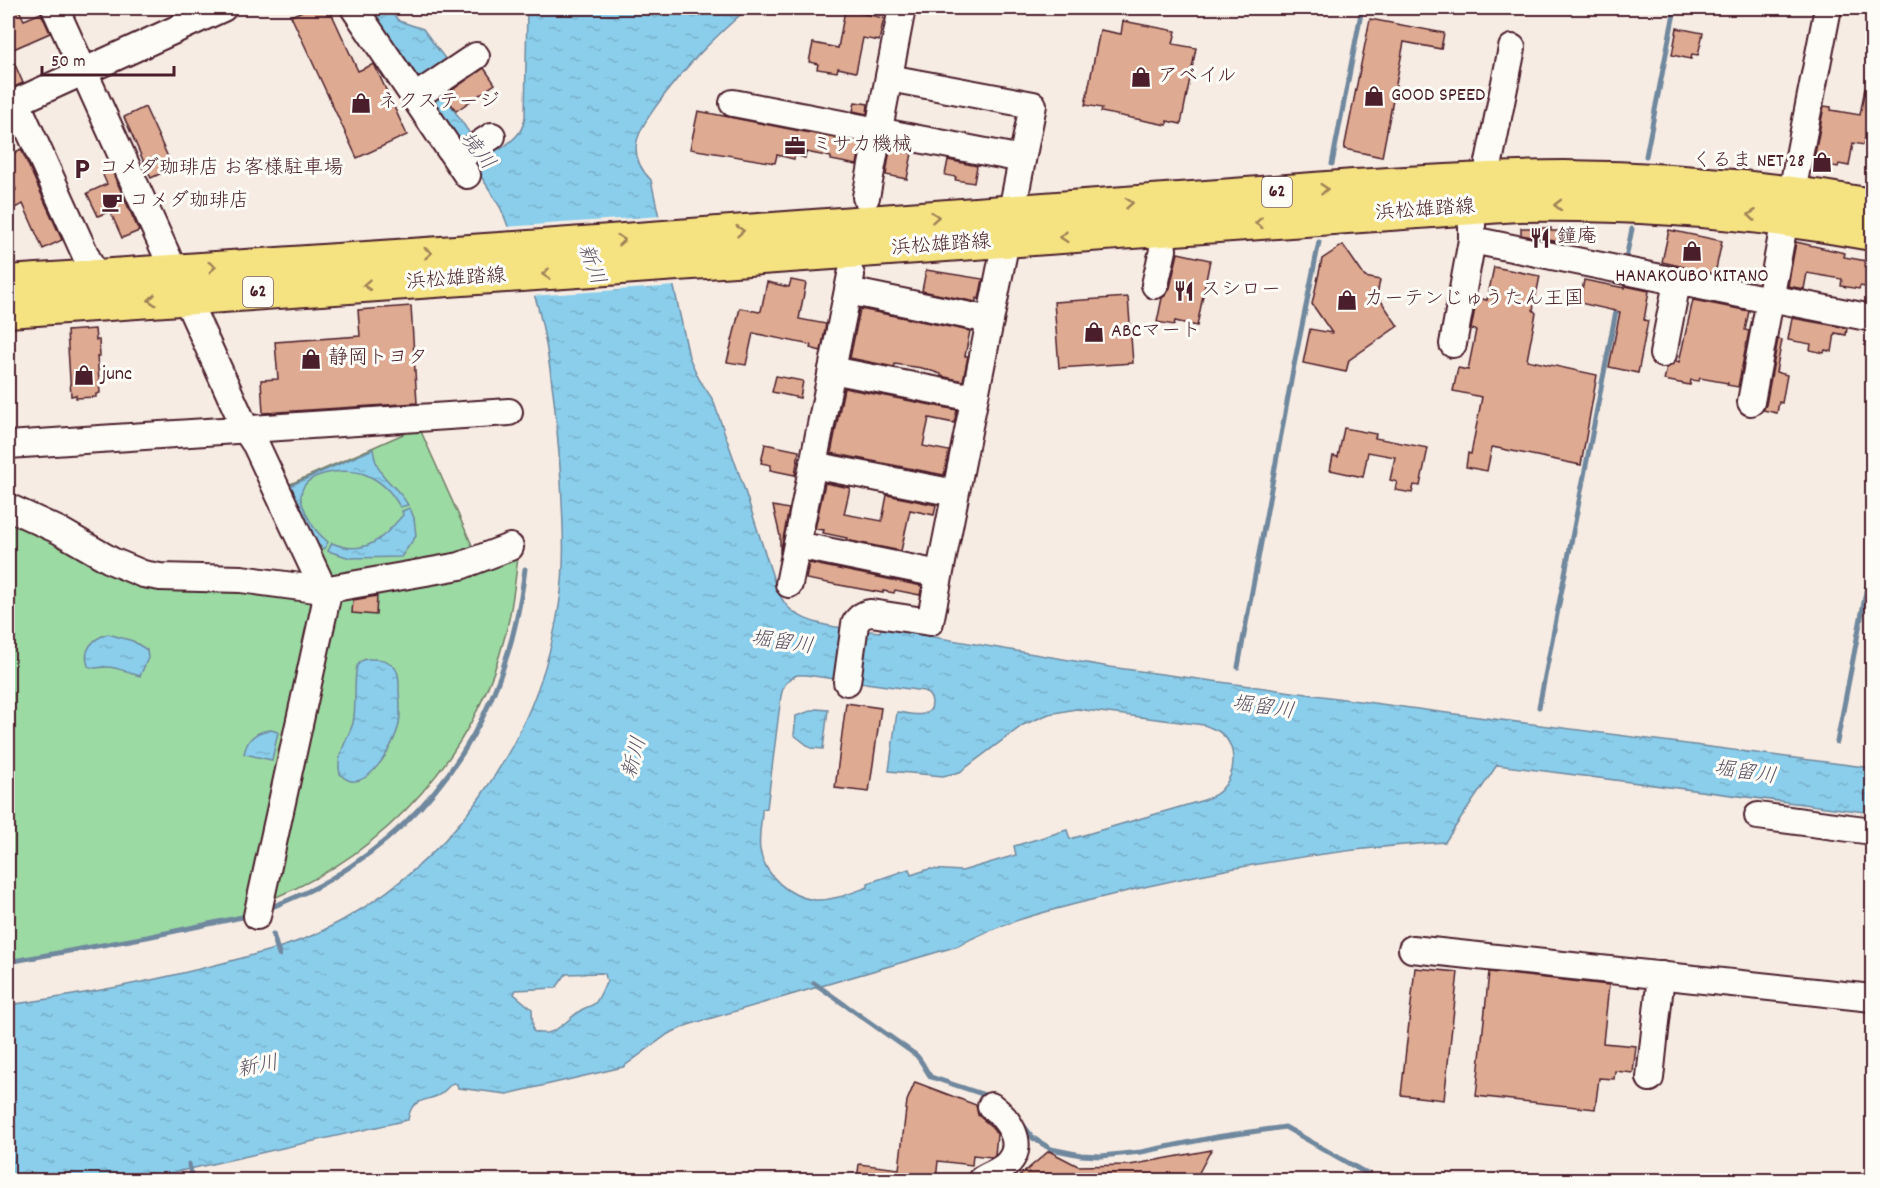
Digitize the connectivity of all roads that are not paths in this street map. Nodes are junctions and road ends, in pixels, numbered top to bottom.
1 (55, 8) edge
2 (223, 8) edge
3 (354, 8) edge
4 (903, 8) edge
5 (1828, 8) edge
6 (1512, 48) dead end
7 (476, 56) dead end
8 (84, 71) junction
9 (889, 78) junction
10 (423, 92) junction
11 (733, 103) dead end
12 (14, 109) edge
13 (878, 131) junction
14 (492, 136) dead end
15 (1022, 159) junction
16 (1490, 179) junction
17 (866, 197) dead end
18 (1872, 205) edge
19 (1789, 206) junction
20 (1471, 208) junction
21 (1009, 226) junction
22 (1161, 230) junction
23 (1872, 234) edge
24 (1472, 240) junction
25 (94, 276) junction
26 (8, 282) edge
27 (1677, 282) junction
28 (180, 283) junction
29 (1155, 285) dead end
30 (1770, 299) junction
31 (8, 311) edge
32 (1872, 318) edge
33 (990, 320) junction
34 (1453, 344) dead end
35 (1663, 354) dead end
36 (832, 370) junction
37 (974, 398) junction
38 (1751, 402) dead end
39 (509, 412) dead end
40 (246, 430) junction
41 (8, 445) edge
42 (813, 465) junction
43 (955, 493) junction
44 (8, 507) edge
45 (797, 545) junction
46 (510, 547) dead end
47 (939, 574) junction
48 (789, 584) dead end
49 (323, 590) junction
50 (847, 682) dead end
51 (1758, 816) dead end
52 (1872, 831) edge
53 (256, 916) dead end
54 (1412, 949) dead end
55 (1661, 975) junction
56 (1872, 998) edge
57 (1650, 1078) dead end
58 (991, 1106) dead end
59 (981, 1180) edge

1 - 8 street
2 - 8 street
3 - 10 street
4 - 9 street
5 - 19 street
6 - 16 street
7 - 10 street
8 - 12 street
8 - 28 street
9 - 13 street
9 - 15 street
10 - 14 street
11 - 13 street
12 - 25 street
13 - 15 street
13 - 17 street
15 - 21 street
16 - 19 main road, 浜松雄踏線 / 62
21 -> 16 main road, 浜松雄踏線 / 62
18 - 19 main road, 浜松雄踏線 / 62
19 -> 20 main road, 浜松雄踏線 / 62
19 - 23 main road, 浜松雄踏線 / 62
19 - 30 street
20 -> 22 main road, 浜松雄踏線 / 62
20 - 24 street
22 -> 21 main road, 浜松雄踏線 / 62
21 - 28 main road, 浜松雄踏線 / 62
21 - 33 street
22 - 29 street
24 - 27 street
24 - 34 street
25 - 26 main road, 浜松雄踏線 / 62
25 - 28 main road, 浜松雄踏線 / 62
27 - 30 street
27 - 35 street
28 -> 31 main road, 浜松雄踏線 / 62
28 - 40 street
30 - 32 street
30 - 38 street
33 - 36 street
33 - 37 street
36 - 37 street
36 - 42 street
37 - 43 street
39 - 40 street
40 - 41 street
40 - 49 street
42 - 43 street
42 - 45 street
43 - 47 street
44 - 49 street
45 - 47 street
45 - 48 street
46 - 49 street
47 - 50 street
49 - 53 street
51 - 52 street
54 - 55 street
55 - 56 street
55 - 57 street
58 - 59 street

